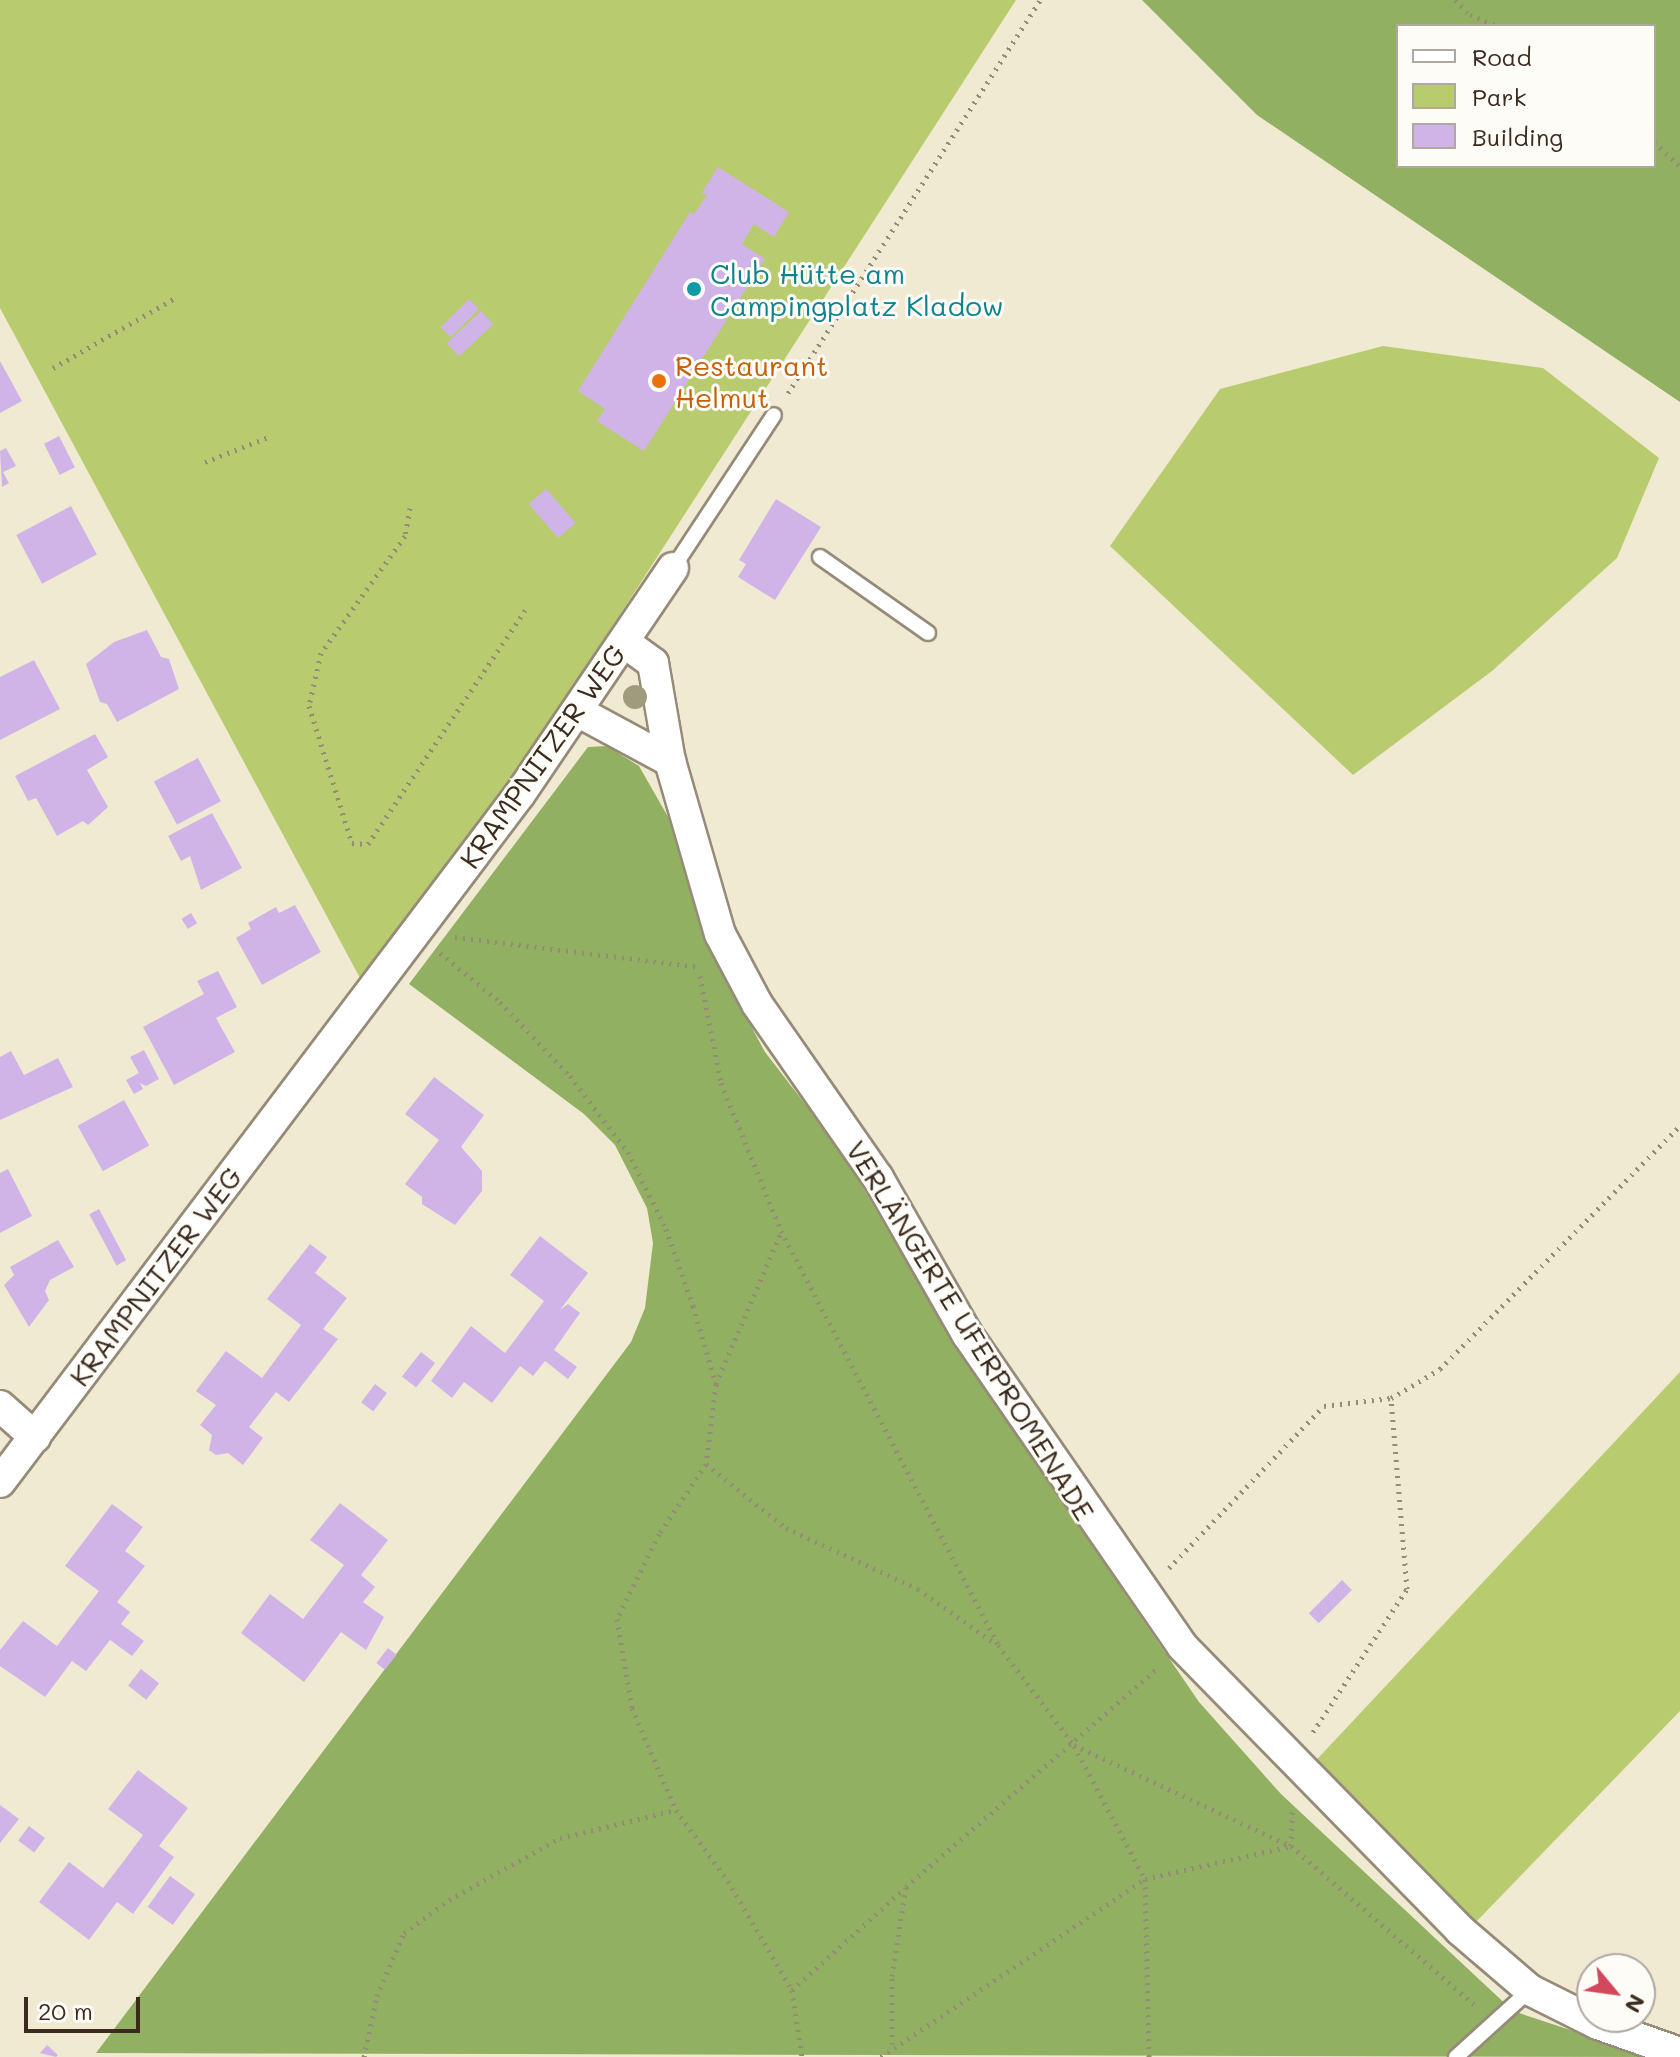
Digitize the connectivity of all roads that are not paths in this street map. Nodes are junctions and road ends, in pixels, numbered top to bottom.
1 (774, 415) road end
2 (820, 557) dead end
3 (673, 568) joint
4 (928, 633) dead end
5 (624, 642) junction
6 (577, 711) junction
7 (670, 761) junction
8 (0, 1406) edge
9 (35, 1437) junction
10 (0, 1482) edge
11 (1530, 1990) junction
12 (1680, 2053) edge
13 (1456, 2057) edge

1 - 3 lane, KRAMPNITZER WEG
2 - 4 lane
3 - 5 street, KRAMPNITZER WEG
5 - 6 street, KRAMPNITZER WEG
5 - 7 street, VERLÄNGERTE UFERPROMENADE
6 - 7 street
6 - 9 street, KRAMPNITZER WEG
7 - 11 street, VERLÄNGERTE UFERPROMENADE
8 - 9 street
9 - 10 street, KRAMPNITZER WEG
11 - 12 street, VERLÄNGERTE UFERPROMENADE
11 - 13 lane

